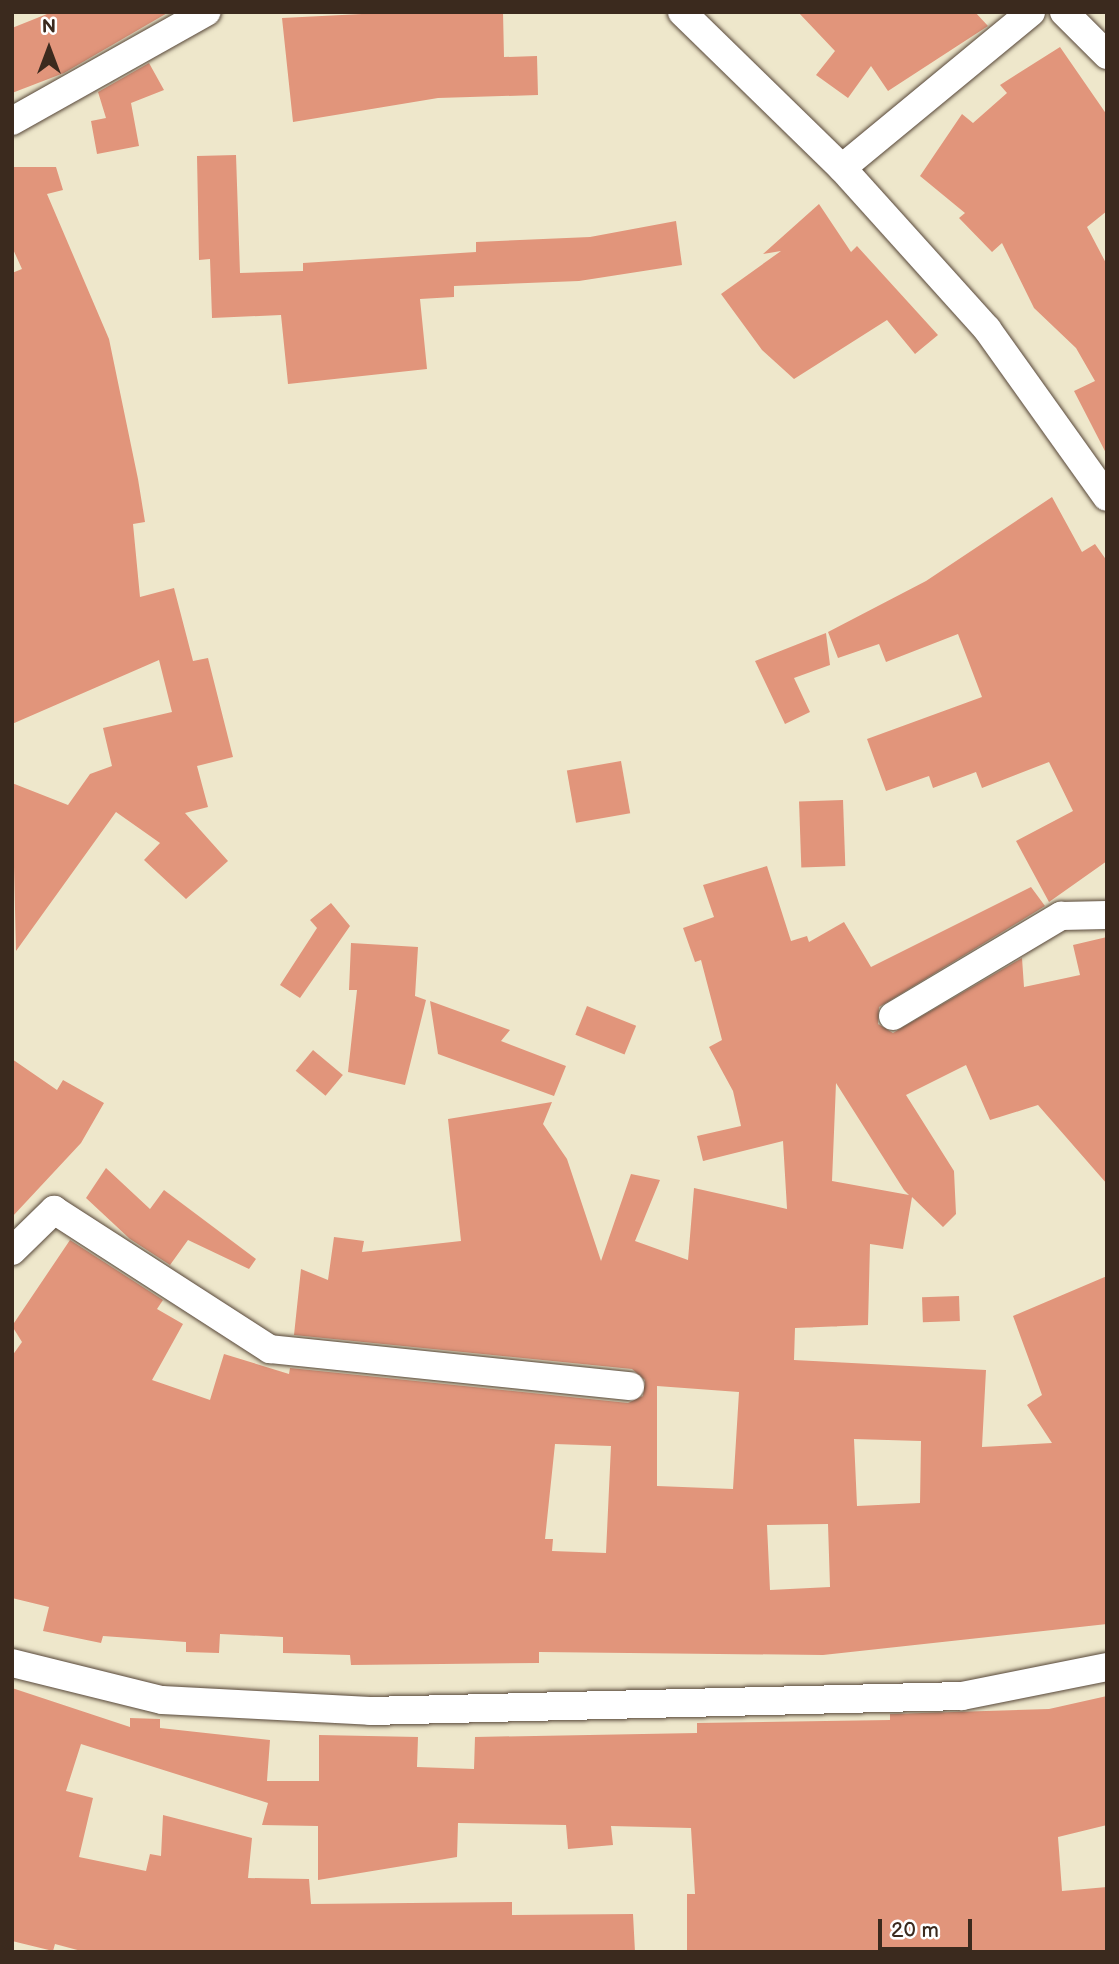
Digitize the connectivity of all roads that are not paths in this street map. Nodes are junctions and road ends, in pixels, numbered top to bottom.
1 (206, 12) edge
2 (682, 12) edge
3 (1031, 12) edge
4 (1064, 12) edge
5 (1107, 55) edge
6 (12, 121) edge
7 (842, 168) junction
8 (1107, 497) edge
9 (1107, 915) edge
10 (893, 1016) dead end
11 (12, 1251) edge
12 (631, 1386) dead end
13 (12, 1663) edge
14 (1107, 1667) edge

1 - 6 street
2 - 7 street
3 - 7 street
4 - 5 street
7 - 8 street
9 - 10 street
11 - 12 street
13 - 14 street

